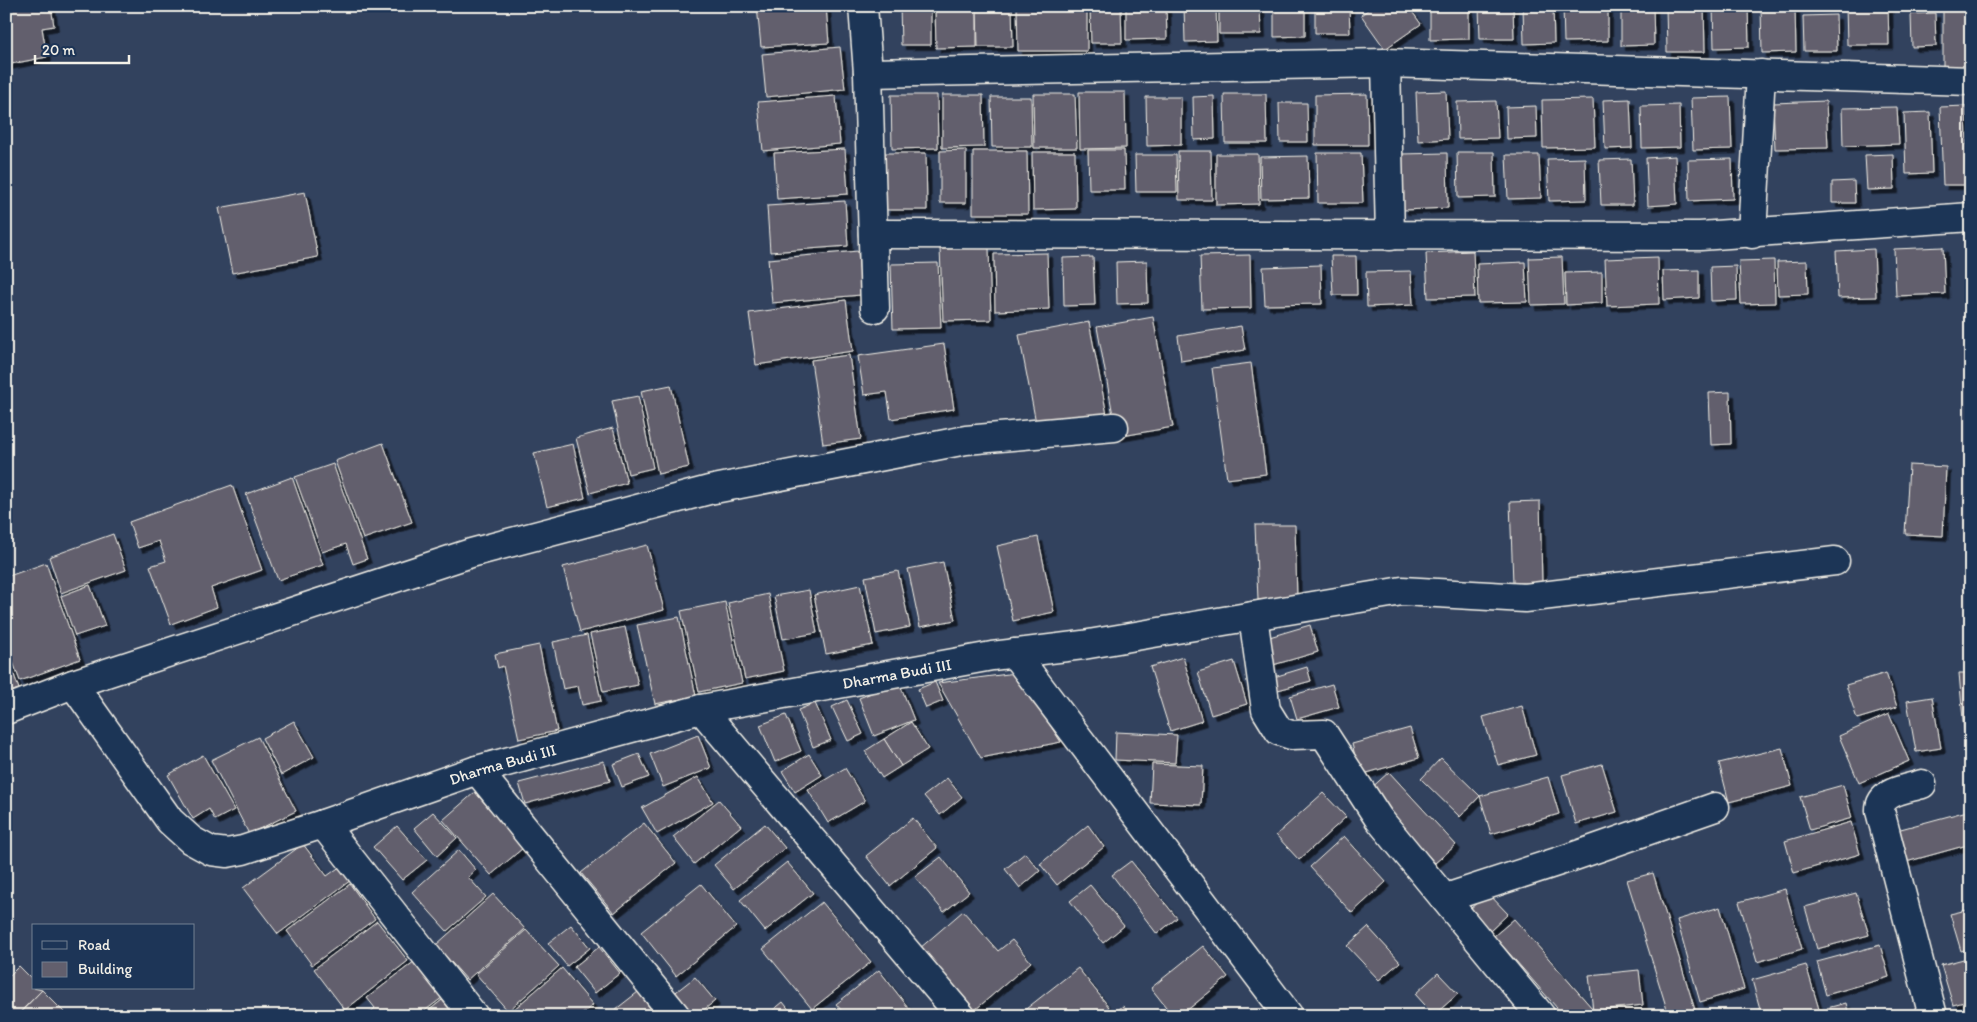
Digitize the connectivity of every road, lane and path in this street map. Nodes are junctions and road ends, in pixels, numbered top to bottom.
1 (863, 6) edge
2 (1386, 63) junction
3 (868, 73) junction
4 (1762, 74) junction
5 (1971, 81) edge
6 (1971, 217) edge
7 (873, 234) junction
8 (1752, 234) junction
9 (1390, 236) junction
10 (875, 308) dead end
11 (1114, 427) dead end
12 (1835, 561) dead end
13 (1253, 616) junction
14 (1014, 653) junction
15 (74, 684) junction
16 (701, 709) junction
17 (6, 710) edge
18 (477, 770) junction
19 (1922, 784) dead end
20 (1715, 807) dead end
21 (323, 824) junction
22 (1446, 898) junction
23 (474, 1016) edge
24 (676, 1016) edge
25 (961, 1016) edge
26 (1289, 1016) edge
27 (1541, 1016) edge
28 (1933, 1016) edge

1 - 3 street
2 - 3 street
2 - 4 street
2 - 9 street
3 - 7 street
4 - 5 street
4 - 8 street
6 - 8 street
7 - 9 street
7 - 10 street
8 - 9 street
11 - 15 street
12 - 13 street, Dharma Budi III
13 - 14 street, Dharma Budi III
13 - 22 street
14 - 16 street, Dharma Budi III
14 - 26 street
15 - 17 street
15 - 21 street, Dharma Budi III
16 - 18 street, Dharma Budi III
16 - 25 street
18 - 21 street, Dharma Budi III
18 - 24 street
19 - 28 street
20 - 22 street
21 - 23 street
22 - 27 street

